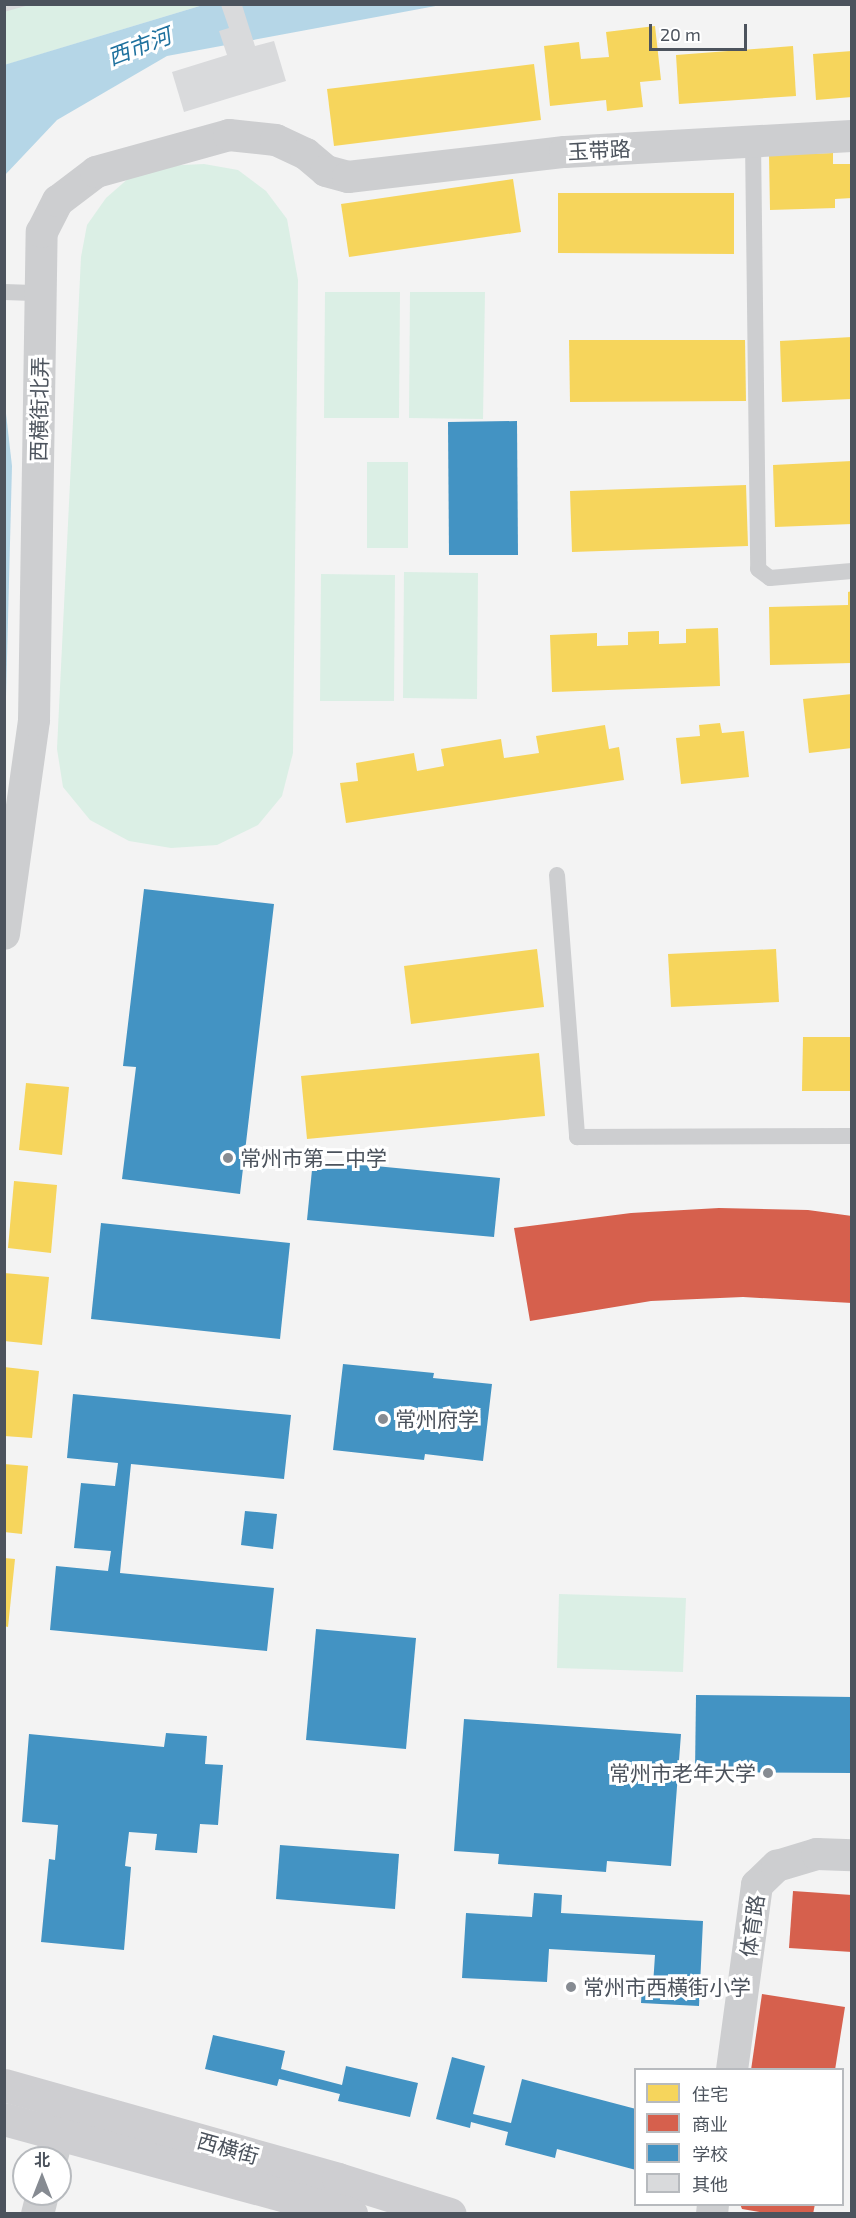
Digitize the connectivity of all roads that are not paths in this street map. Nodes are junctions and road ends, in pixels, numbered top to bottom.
1 (852, 136) edge
2 (753, 141) junction
3 (348, 177) joint
4 (4, 292) edge
5 (41, 293) junction
6 (852, 571) edge
7 (557, 875) dead end
8 (4, 934) edge
9 (852, 1136) edge
10 (852, 1855) edge
11 (732, 2068) edge
12 (4, 2085) edge
13 (4, 2119) edge
14 (54, 2145) edge
15 (342, 2212) edge
16 (450, 2214) edge

1 - 2 street, 玉带路
2 - 3 street, 玉带路
2 - 6 lane
3 - 5 street, 西横街北弄
4 - 5 lane
5 - 8 street, 西横街北弄
7 - 9 lane
10 - 11 street, 体育路
12 - 16 main road, 西横街
13 - 14 main road, 西横街
14 - 15 main road, 西横街

